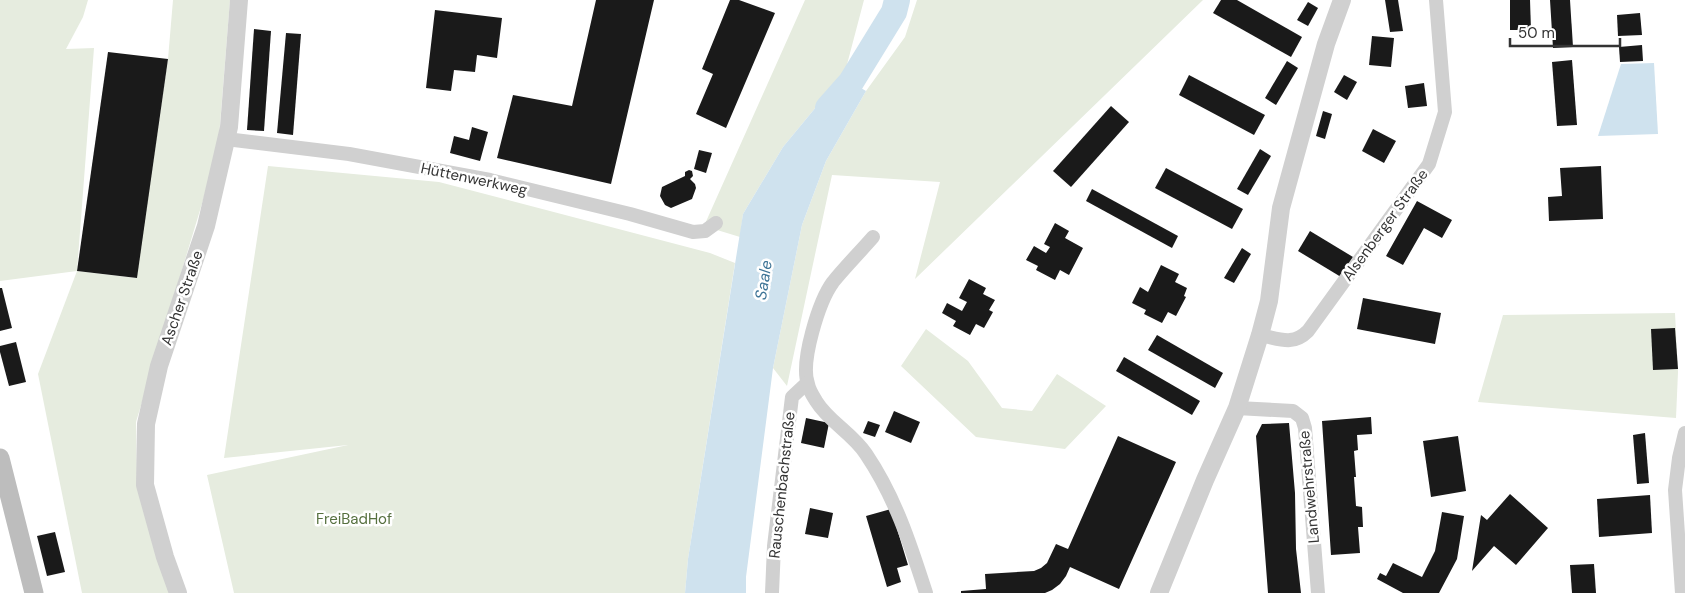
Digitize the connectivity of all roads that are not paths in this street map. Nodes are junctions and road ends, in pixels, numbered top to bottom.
1 (239, 0) edge
2 (1342, 0) edge
3 (1436, 0) edge
4 (226, 139) junction
5 (716, 223) dead end
6 (874, 237) dead end
7 (1260, 335) junction
8 (807, 383) junction
9 (1238, 408) junction
10 (1685, 433) edge
11 (0, 458) edge
12 (34, 593) edge
13 (178, 593) edge
14 (772, 593) edge
15 (926, 593) edge
16 (1159, 593) edge
17 (1318, 593) edge
18 (1682, 593) edge

1 - 4 street, Ascher Straße
2 - 7 street
3 - 7 street, Alsenberger Straße
4 - 5 street, Hüttenwerkweg
4 - 13 street, Ascher Straße
6 - 8 street
7 - 9 street
8 - 14 street, Rauschenbachstraße
8 - 15 street
9 - 16 street
9 - 17 street, Landwehrstraße
10 - 18 street
11 - 12 main road

